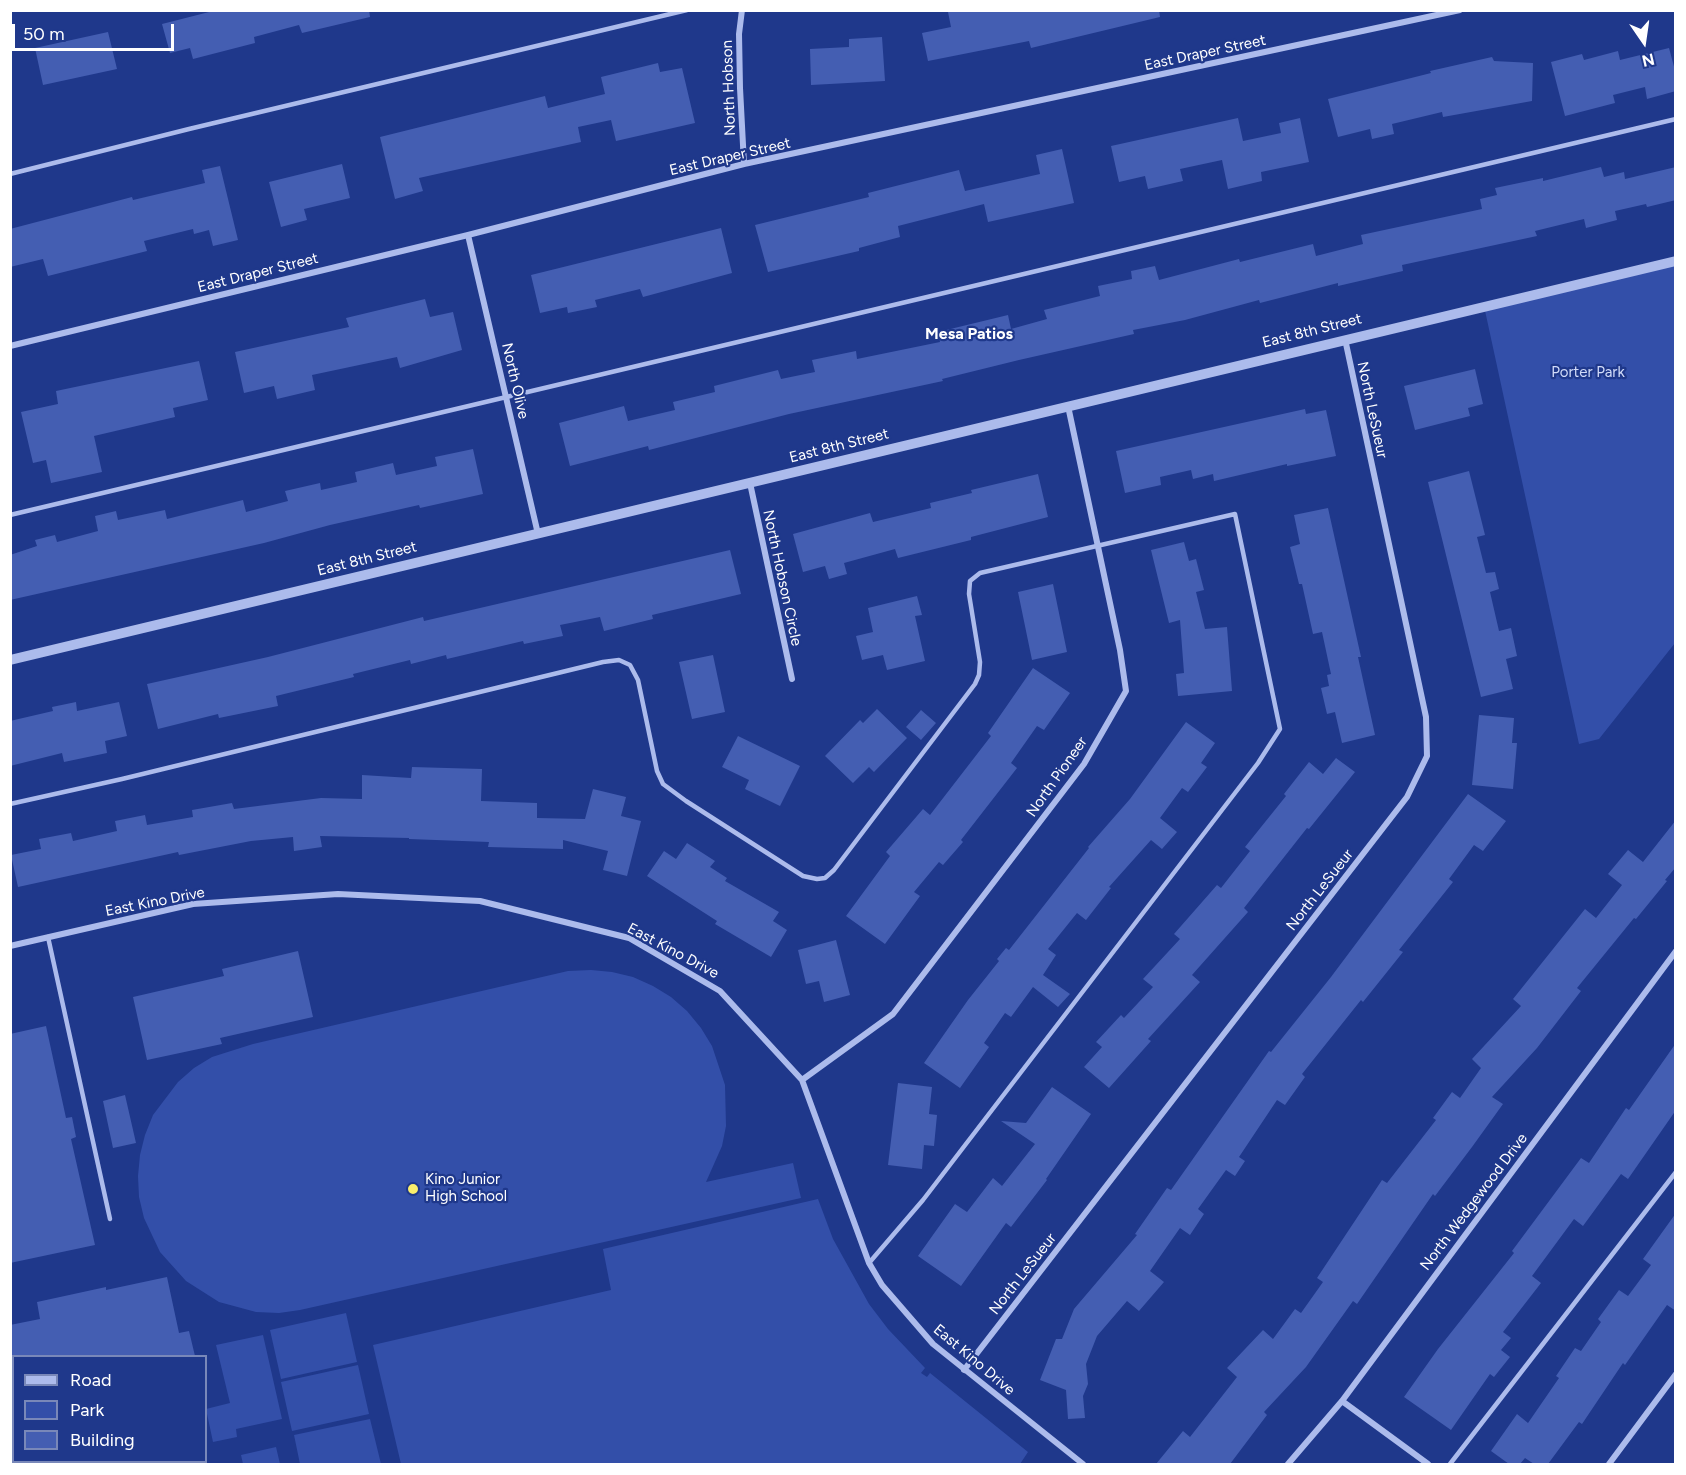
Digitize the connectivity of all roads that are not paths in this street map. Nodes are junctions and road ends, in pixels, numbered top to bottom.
1 (687, 10) edge
2 (742, 10) edge
3 (1460, 10) edge
4 (1676, 119) edge
5 (744, 164) junction
6 (10, 174) edge
7 (468, 235) junction
8 (1676, 261) edge
9 (1345, 339) junction
10 (10, 346) edge
11 (506, 396) junction
12 (1068, 406) junction
13 (750, 483) junction
14 (10, 515) edge
15 (538, 534) junction
16 (1098, 545) junction
17 (10, 660) edge
18 (792, 679) dead end
19 (10, 804) edge
20 (48, 937) junction
21 (10, 946) edge
22 (1676, 951) edge
23 (802, 1080) junction
24 (1676, 1172) edge
25 (110, 1219) dead end
26 (869, 1263) junction
27 (964, 1370) junction
28 (1676, 1374) edge
29 (1342, 1401) junction
30 (1083, 1464) edge
31 (1288, 1464) edge
32 (1428, 1464) edge
33 (1450, 1464) edge
34 (1609, 1464) edge

1 - 6 lane
2 - 5 street, North Hobson
3 - 5 street, East Draper Street
4 - 11 lane
5 - 7 street, East Draper Street
7 - 10 street, East Draper Street
7 - 11 street, North Olive
8 - 9 street, East 8th Street
9 - 12 street, East 8th Street
9 - 27 street, North LeSueur
11 - 14 lane
11 - 15 street, North Olive
12 - 13 street, East 8th Street
12 - 16 street, North Pioneer
13 - 15 street, East 8th Street
13 - 18 street, North Hobson Circle
15 - 17 street, East 8th Street
16 - 19 lane
16 - 23 street, North Pioneer
16 - 26 lane
20 - 21 street, East Kino Drive
20 - 23 street, East Kino Drive
20 - 25 lane
22 - 29 street, North Wedgewood Drive
23 - 26 street, East Kino Drive
24 - 33 lane
26 - 27 street, East Kino Drive
27 - 30 street, East Kino Drive
28 - 34 street
29 - 31 street, North Wedgewood Drive
29 - 32 street

